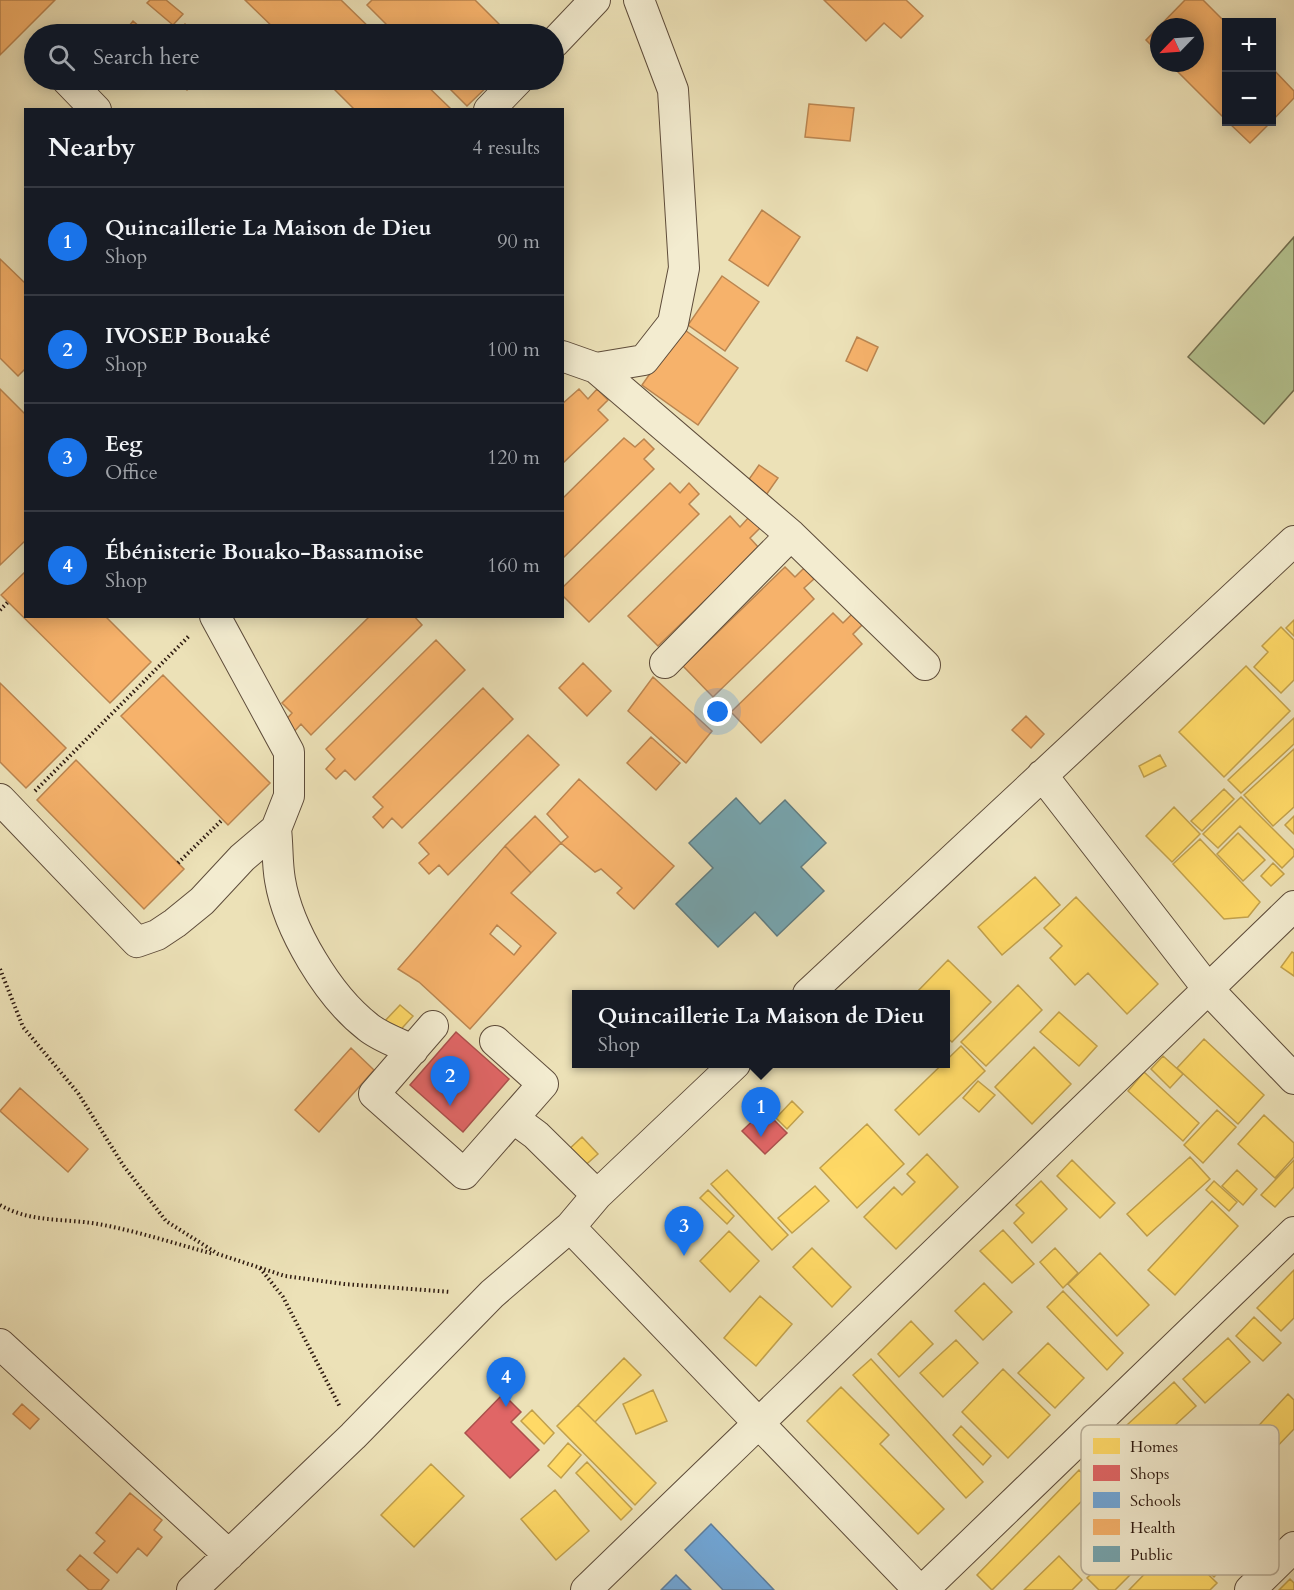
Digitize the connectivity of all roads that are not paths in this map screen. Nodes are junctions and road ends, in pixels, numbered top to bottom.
1 (595, 0) edge
2 (639, 0) edge
3 (564, 33) edge
4 (77, 90) edge
5 (508, 90) edge
6 (94, 108) edge
7 (491, 108) edge
8 (564, 357) edge
9 (596, 368) junction
10 (791, 535) junction
11 (1294, 541) edge
12 (204, 624) edge
13 (665, 663) dead end
14 (925, 665) dead end
15 (1042, 775) junction
16 (7, 806) edge
17 (276, 829) junction
18 (1294, 906) edge
19 (1208, 989) junction
20 (812, 990) edge
21 (433, 1026) dead end
22 (495, 1041) dead end
23 (413, 1050) junction
24 (731, 1068) edge
25 (1294, 1079) edge
26 (513, 1118) junction
27 (597, 1196) junction
28 (570, 1227) junction
29 (1294, 1232) edge
30 (0, 1344) edge
31 (759, 1423) junction
32 (1093, 1425) edge
33 (1081, 1436) edge
34 (1294, 1548) edge
35 (229, 1555) junction
36 (1279, 1562) edge
37 (1266, 1575) edge
38 (192, 1590) edge
39 (586, 1590) edge
40 (921, 1590) edge
41 (1250, 1590) edge

1 - 3 street
2 - 9 street
4 - 6 street
5 - 7 street
8 - 9 street
9 - 10 street
10 - 13 street
10 - 14 street
11 - 15 street
12 - 17 street
15 - 19 street
15 - 20 street
16 - 17 street
17 - 23 street
18 - 19 street
19 - 25 street
19 - 31 street
21 - 23 street
22 - 26 street
23 - 26 street
24 - 27 street
26 - 27 street
27 - 28 street
28 - 31 street
28 - 35 street
29 - 32 street
30 - 35 street
31 - 39 street
31 - 40 street
33 - 40 street
34 - 36 street
35 - 38 street
37 - 41 street

